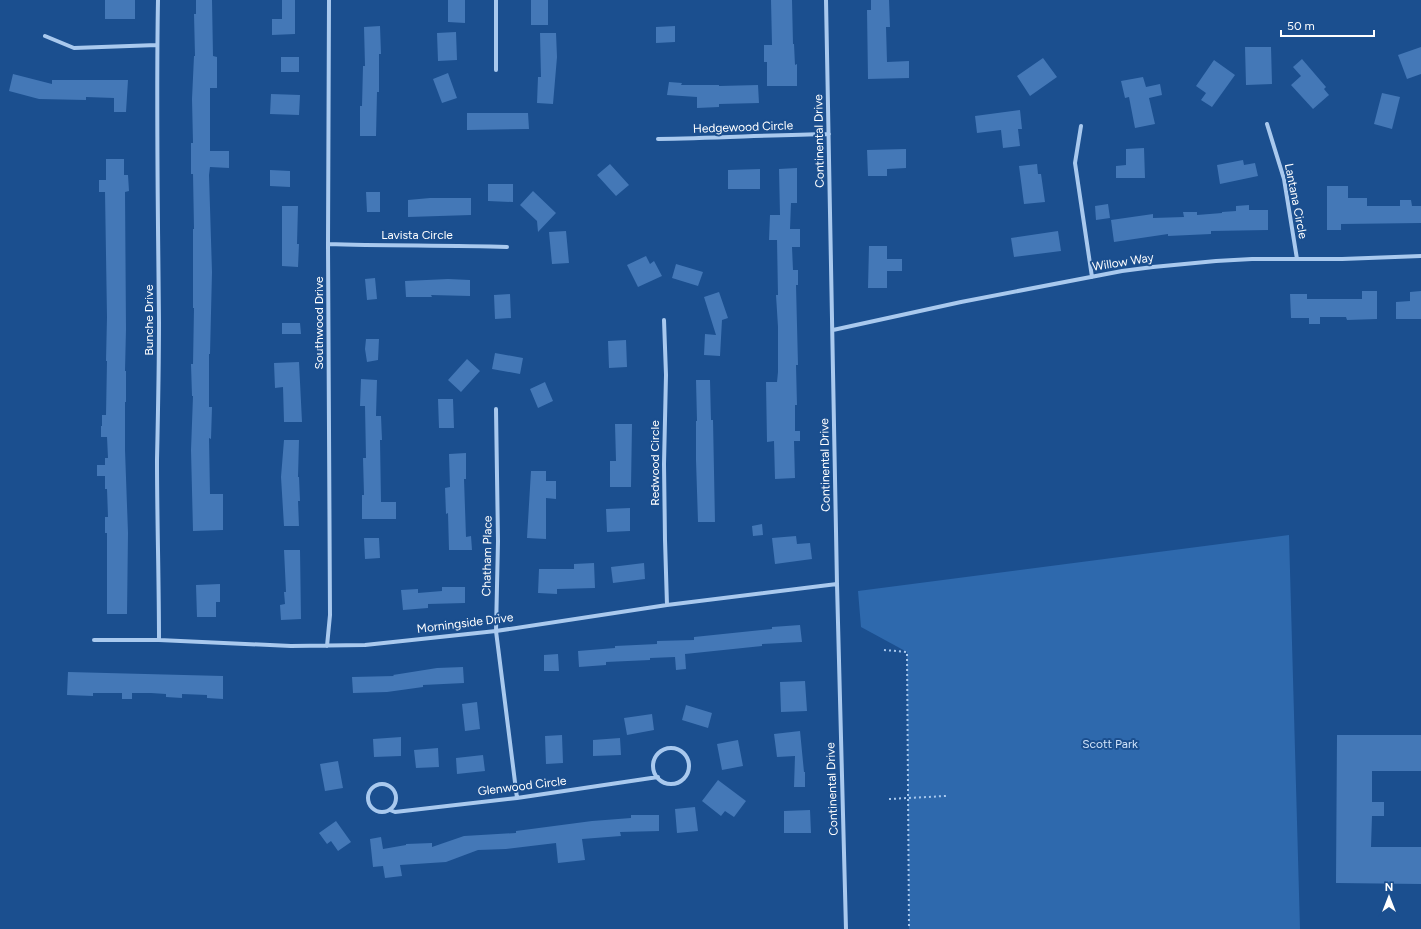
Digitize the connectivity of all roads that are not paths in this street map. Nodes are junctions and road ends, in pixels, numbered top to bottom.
1 (158, 0) edge
2 (329, 0) edge
3 (496, 0) edge
4 (826, 0) edge
5 (45, 36) dead end
6 (157, 45) junction
7 (496, 70) dead end
8 (1267, 124) dead end
9 (1081, 126) dead end
10 (829, 134) junction
11 (658, 139) dead end
12 (328, 244) junction
13 (506, 247) dead end
14 (1421, 256) edge
15 (1297, 259) junction
16 (1092, 277) junction
17 (664, 320) dead end
18 (833, 330) junction
19 (496, 409) dead end
20 (837, 584) junction
21 (667, 605) junction
22 (496, 631) junction
23 (94, 640) dead end
24 (159, 640) junction
25 (327, 646) junction
26 (658, 777) junction
27 (517, 798) junction
28 (390, 810) junction
29 (846, 929) edge

1 - 6 street, Bunche Drive
2 - 12 street, Southwood Drive
3 - 7 street
4 - 10 street, Continental Drive
5 - 6 street
6 - 24 street, Bunche Drive
8 - 15 street, Lantana Circle
9 - 16 street
10 - 11 street, Hedgewood Circle
10 - 18 street, Continental Drive
12 - 13 street, Lavista Circle
12 - 25 street, Southwood Drive
14 - 15 street, Willow Way
15 - 16 street, Willow Way
16 - 18 street, Willow Way
17 - 21 street, Redwood Circle
18 - 20 street, Continental Drive
19 - 22 street, Chatham Place
20 - 21 street, Morningside Drive
20 - 29 street, Continental Drive
21 - 22 street, Morningside Drive
22 - 25 street, Morningside Drive
22 - 27 street, Chatham Place
23 - 24 street, Morningside Drive
24 - 25 street, Morningside Drive
26 - 26 street
26 - 27 street, Glenwood Circle
27 - 28 street, Glenwood Circle
28 - 28 street

